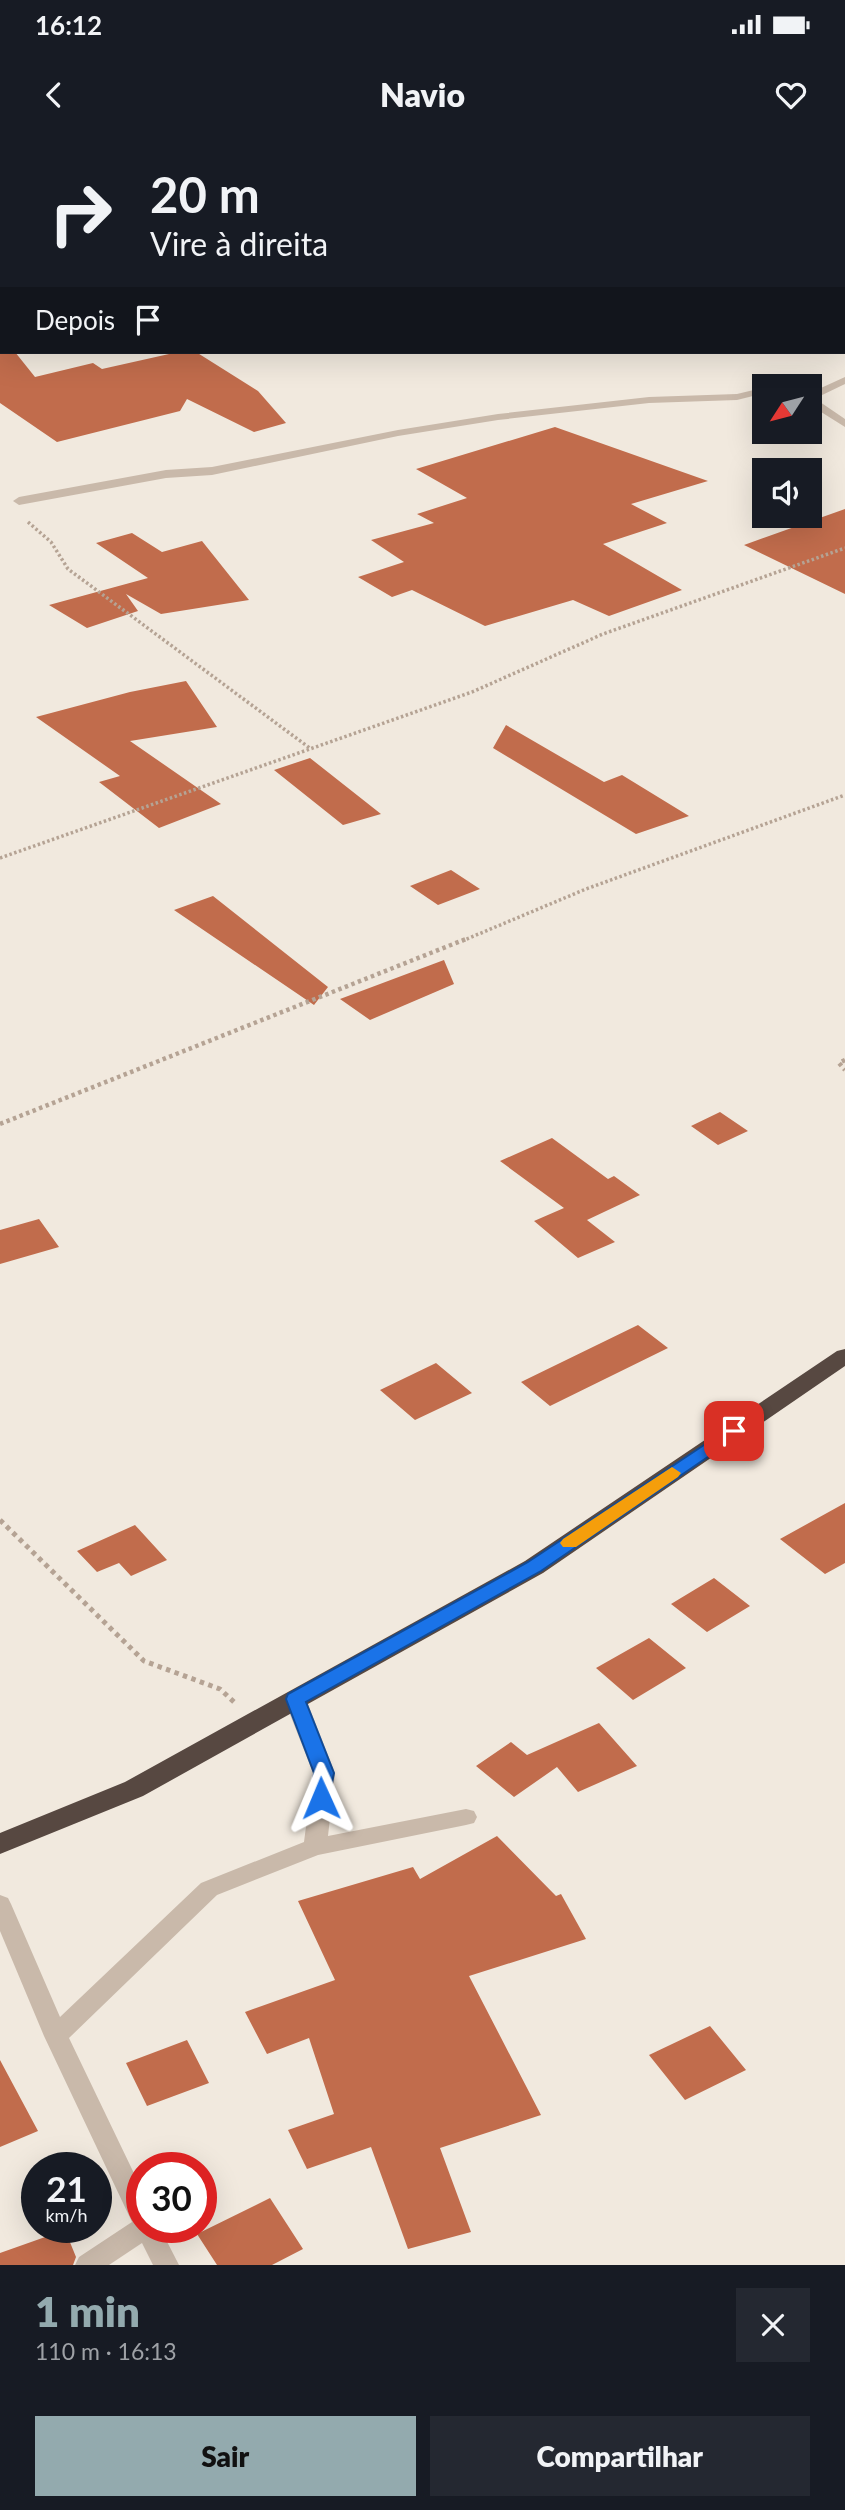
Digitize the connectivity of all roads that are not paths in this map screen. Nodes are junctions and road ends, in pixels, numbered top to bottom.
1 (845, 380) edge
2 (824, 390) joint
3 (752, 393) edge
4 (845, 424) edge
5 (19, 500) road end
6 (845, 1356) edge
7 (295, 1699) junction
8 (466, 1817) dead end
9 (0, 1844) edge
10 (315, 1847) junction
11 (0, 1904) edge
12 (55, 2036) junction
13 (126, 2184) edge
14 (126, 2241) edge
15 (154, 2243) edge
16 (89, 2265) edge
17 (166, 2265) edge

1 - 2 street
2 - 4 street
3 - 5 street
6 - 7 highway
7 - 9 highway
7 - 10 street
8 - 10 street
10 - 12 street
11 - 12 street
12 - 13 street
14 - 16 street
15 - 17 street

